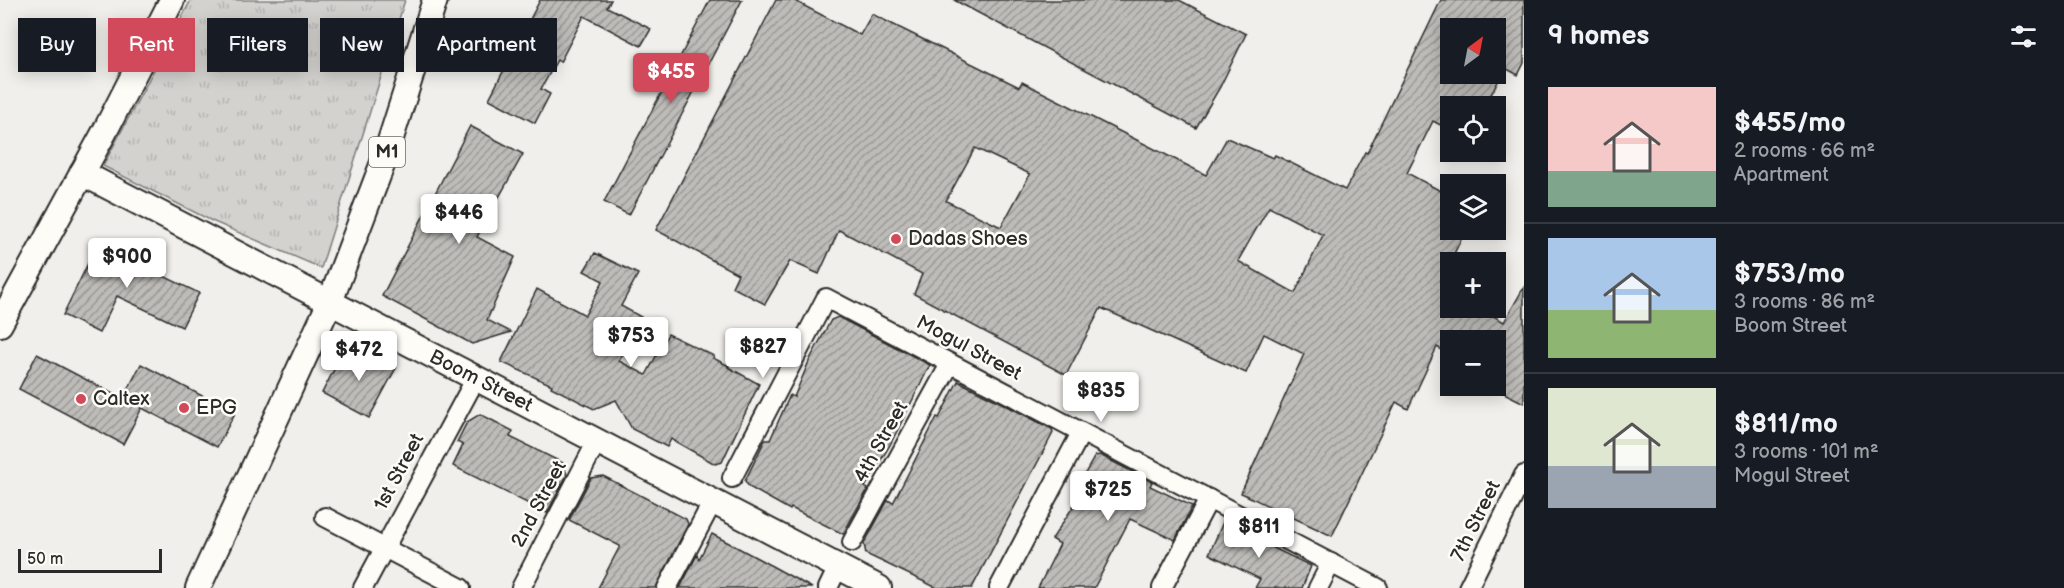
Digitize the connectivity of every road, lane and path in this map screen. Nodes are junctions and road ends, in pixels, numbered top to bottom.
1 (156, 0) edge
2 (172, 0) edge
3 (435, 0) edge
4 (104, 133) junction
5 (82, 173) junction
6 (330, 302) junction
7 (0, 324) edge
8 (950, 364) junction
9 (476, 378) junction
10 (1081, 432) junction
11 (597, 441) junction
12 (1524, 475) edge
13 (732, 478) dead end
14 (1209, 499) junction
15 (713, 501) junction
16 (325, 517) dead end
17 (852, 542) dead end
18 (385, 547) junction
19 (1331, 563) junction
20 (833, 577) edge
21 (198, 588) edge
22 (363, 588) edge
23 (461, 588) edge
24 (521, 588) edge
25 (667, 588) edge
26 (879, 588) edge
27 (999, 588) edge
28 (1162, 588) edge
29 (1318, 588) edge
30 (1378, 588) edge
31 (1468, 588) edge

1 - 4 main road
2 - 4 main road
3 - 6 main road, M1
4 - 5 main road
5 - 6 main road, Boom Street
5 - 7 main road
6 - 9 main road, Boom Street
6 - 21 main road, M1
8 - 10 street, Mogul Street
8 - 13 street, Mogul Street
8 - 17 street, 4th Street
9 - 11 main road, Boom Street
9 - 18 street, 1st Street
10 - 14 street, Mogul Street
10 - 27 street
11 - 15 main road, Boom Street
11 - 24 street, 2nd Street
12 - 31 street, 7th Street
14 - 19 street, Mogul Street
14 - 28 street
15 - 20 main road, Boom Street
15 - 25 street
16 - 18 street
18 - 22 street, 1st Street
18 - 23 street
19 - 29 street
19 - 30 street, Mogul Street
20 - 26 main road, Boom Street

